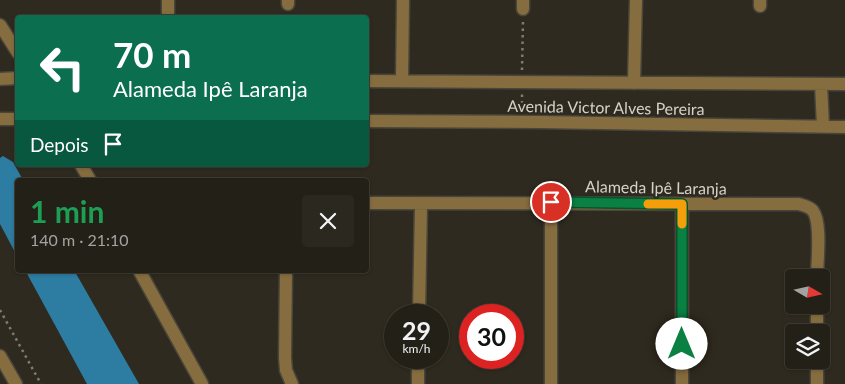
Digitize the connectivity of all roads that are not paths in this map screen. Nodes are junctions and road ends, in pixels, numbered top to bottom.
1 (168, 0) edge
2 (403, 0) edge
3 (636, 0) edge
4 (168, 15) edge
5 (0, 25) edge
6 (15, 48) edge
7 (0, 78) edge
8 (15, 78) edge
9 (369, 81) edge
10 (402, 81) junction
11 (634, 83) junction
12 (821, 84) junction
13 (845, 84) edge
14 (0, 119) edge
15 (15, 119) edge
16 (369, 121) edge
17 (823, 126) junction
18 (845, 126) edge
19 (82, 167) edge
20 (89, 178) edge
21 (551, 202) junction
22 (369, 203) edge
23 (682, 204) junction
24 (420, 205) junction
25 (817, 269) edge
26 (141, 273) edge
27 (286, 273) edge
28 (419, 304) edge
29 (1, 362) edge
30 (418, 369) edge
31 (817, 369) edge
32 (16, 384) edge
33 (202, 384) edge
34 (292, 384) edge
35 (418, 384) edge
36 (551, 384) edge
37 (682, 384) edge
38 (817, 384) edge

1 - 4 street
2 - 10 street
3 - 11 street
5 - 6 street
7 - 8 street
9 - 10 street, Avenida Victor Alves Pereira
10 - 11 street, Avenida Victor Alves Pereira
11 - 12 street, Avenida Victor Alves Pereira
12 - 13 street, Avenida Victor Alves Pereira
12 - 17 street
14 - 15 street
16 - 17 street, Avenida Victor Alves Pereira
17 - 18 street, Avenida Victor Alves Pereira
19 - 20 street
21 - 23 street, Alameda Ipê Laranja
21 - 24 street, Alameda Ipê Laranja
21 - 36 street
22 - 24 street, Alameda Ipê Laranja
23 - 25 street, Alameda Ipê Laranja
23 - 37 street
24 - 28 street
26 - 33 street
27 - 34 street
29 - 32 street
30 - 35 street
31 - 38 street

